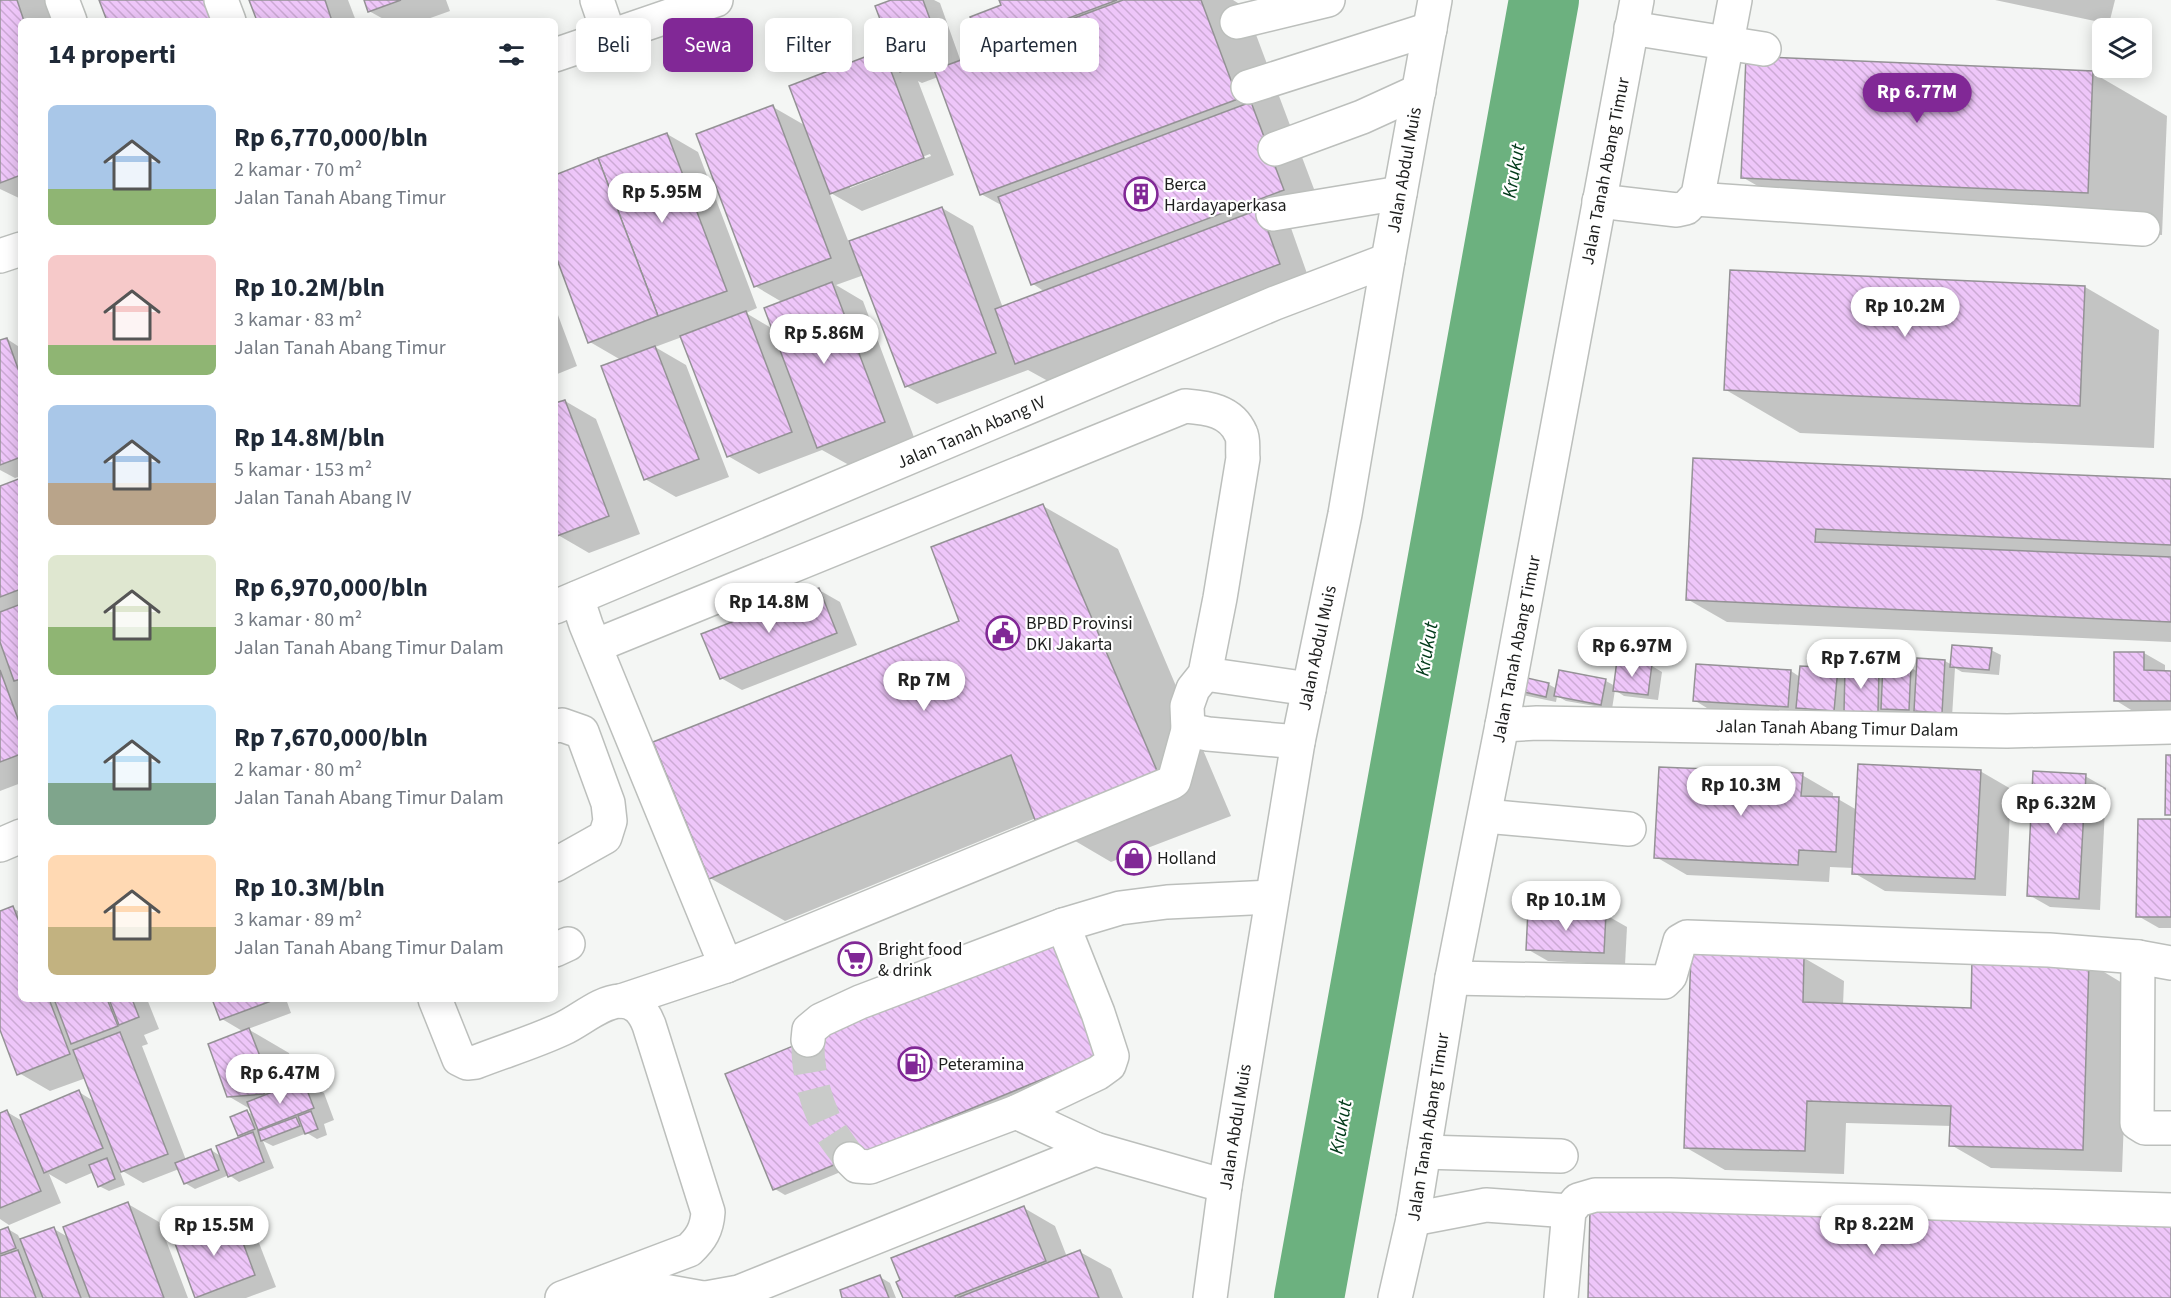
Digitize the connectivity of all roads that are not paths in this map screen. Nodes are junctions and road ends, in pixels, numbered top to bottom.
1 (62, 0) edge
2 (221, 0) edge
3 (597, 0) edge
4 (716, 0) edge
5 (1328, 0) edge
6 (1735, 0) edge
7 (1432, 14) edge
8 (1634, 14) edge
9 (69, 18) edge
10 (227, 18) edge
11 (603, 18) edge
12 (651, 21) edge
13 (1237, 22) dead end
14 (1727, 42) junction
15 (576, 47) edge
16 (1764, 49) dead end
17 (558, 54) edge
18 (1248, 87) dead end
19 (1419, 91) junction
20 (1275, 149) dead end
21 (1400, 193) junction
22 (1695, 199) junction
23 (1599, 201) junction
24 (1274, 214) dead end
25 (2143, 229) dead end
26 (18, 250) edge
27 (0, 256) edge
28 (1388, 260) junction
29 (566, 603) edge
30 (595, 646) junction
31 (1205, 674) junction
32 (1309, 689) junction
33 (1502, 725) junction
34 (558, 726) edge
35 (2171, 728) edge
36 (1188, 730) junction
37 (1298, 742) junction
38 (1485, 816) junction
39 (1629, 829) dead end
40 (18, 837) edge
41 (0, 845) edge
42 (558, 863) edge
43 (1272, 897) junction
44 (1063, 925) junction
45 (2138, 957) junction
46 (2171, 963) edge
47 (726, 966) junction
48 (1452, 978) junction
49 (621, 1001) junction
50 (443, 1002) edge
51 (808, 1040) tunnel mouth
52 (1016, 1112) junction
53 (2171, 1128) edge
54 (1095, 1149) junction
55 (1424, 1152) junction
56 (1561, 1156) dead end
57 (850, 1159) tunnel mouth
58 (1225, 1186) junction
59 (2171, 1210) edge
60 (1569, 1211) junction
61 (1413, 1219) junction
62 (608, 1281) junction
63 (562, 1298) edge
64 (704, 1298) edge
65 (1210, 1298) edge
66 (1395, 1298) edge
67 (1561, 1298) edge

1 - 9 street
2 - 10 street
3 - 11 street
4 - 12 street
5 - 13 street
6 - 14 street
7 - 18 street
7 - 19 street, Jalan Abdul Muis
8 - 14 street
8 - 23 street, Jalan Tanah Abang Timur
14 - 16 street
14 - 22 street
15 - 17 street
19 - 20 street
19 - 21 street, Jalan Abdul Muis
21 - 24 street
21 - 28 street, Jalan Abdul Muis
22 - 23 street
22 - 25 street
23 - 33 street, Jalan Tanah Abang Timur
26 - 27 street
28 - 29 street, Jalan Tanah Abang IV
28 - 32 street, Jalan Abdul Muis
29 - 30 street
30 - 31 street
30 - 47 street
31 - 32 street
31 - 36 street
32 - 37 street, Jalan Abdul Muis
33 - 35 street, Jalan Tanah Abang Timur Dalam
33 - 38 street, Jalan Tanah Abang Timur
34 - 42 street
36 - 37 street
36 - 47 street
37 - 43 street, Jalan Abdul Muis
38 - 39 street
38 - 48 street, Jalan Tanah Abang Timur
40 - 41 street
43 - 44 street
43 - 58 street, Jalan Abdul Muis
44 - 51 street
44 - 52 street
45 - 46 street
45 - 48 street
45 - 53 street
47 - 49 street
48 - 55 street, Jalan Tanah Abang Timur
49 - 50 street
49 - 62 street
52 - 54 street
52 - 57 street
54 - 58 street
54 - 64 street
55 - 56 street
55 - 61 street, Jalan Tanah Abang Timur
58 - 65 street, Jalan Abdul Muis
59 - 60 street
60 - 61 street
60 - 67 street
61 - 66 street, Jalan Tanah Abang Timur
62 - 63 street
62 - 64 street

